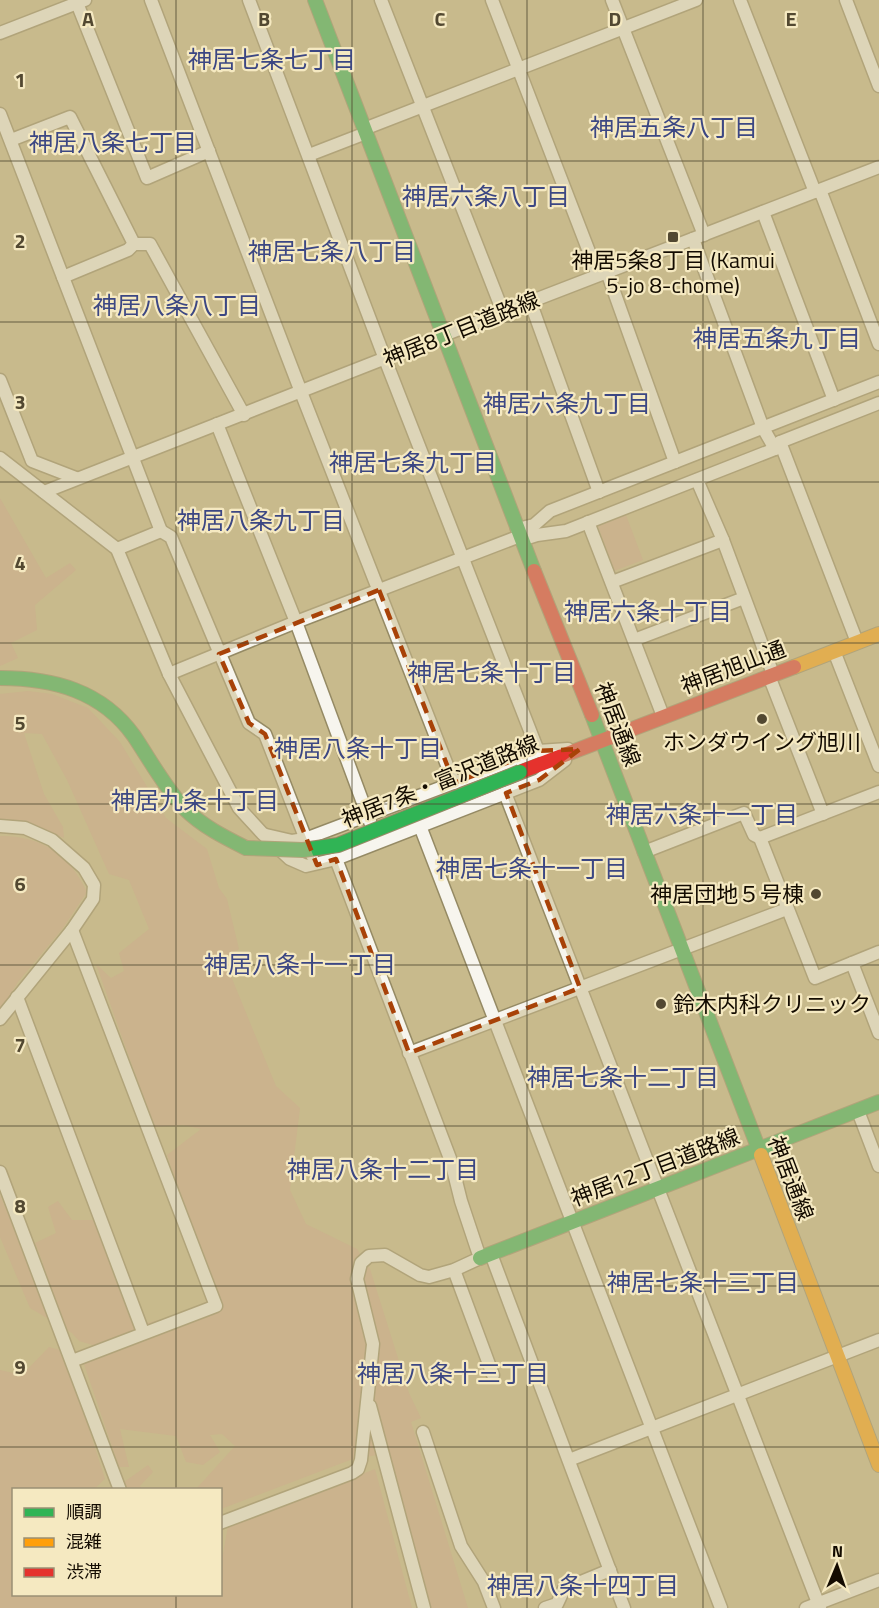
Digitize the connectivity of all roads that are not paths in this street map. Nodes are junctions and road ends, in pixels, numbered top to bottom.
1 (151, 0) edge
2 (249, 0) edge
3 (315, 0) edge
4 (381, 0) edge
5 (492, 0) edge
6 (612, 0) edge
7 (696, 0) edge
8 (740, 0) edge
9 (846, 0) edge
10 (81, 2) edge
11 (55, 5) edge
12 (623, 28) junction
13 (0, 33) edge
14 (519, 69) junction
15 (879, 86) edge
16 (422, 106) junction
17 (0, 114) edge
18 (365, 131) junction
19 (11, 140) junction
20 (209, 151) junction
21 (309, 155) junction
22 (879, 167) edge
23 (817, 191) junction
24 (763, 212) junction
25 (698, 237) junction
26 (134, 244) junction
27 (603, 274) junction
28 (63, 277) junction
29 (530, 301) junction
30 (502, 312) junction
31 (443, 335) junction
32 (879, 344) edge
33 (385, 359) junction
34 (0, 381) edge
35 (879, 382) edge
36 (301, 392) junction
37 (834, 400) junction
38 (879, 403) edge
39 (244, 415) junction
40 (217, 424) junction
41 (763, 428) junction
42 (777, 446) junction
43 (132, 457) junction
44 (0, 458) edge
45 (675, 462) junction
46 (76, 478) junction
47 (697, 480) junction
48 (44, 492) junction
49 (599, 492) junction
50 (588, 522) junction
51 (161, 531) junction
52 (520, 535) junction
53 (723, 540) junction
54 (117, 549) junction
55 (464, 557) junction
56 (612, 582) junction
57 (379, 590) junction
58 (744, 598) junction
59 (296, 622) junction
60 (879, 634) edge
61 (634, 640) junction
62 (857, 642) junction
63 (834, 651) junction
64 (219, 654) junction
65 (169, 674) junction
66 (771, 675) junction
67 (0, 678) edge
68 (663, 716) junction
69 (602, 740) junction
70 (580, 749) junction
71 (538, 751) junction
72 (879, 766) edge
73 (454, 783) junction
74 (879, 792) edge
75 (506, 793) junction
76 (823, 814) junction
77 (367, 816) junction
78 (0, 826) edge
79 (420, 826) junction
80 (262, 833) junction
81 (760, 838) junction
82 (305, 840) junction
83 (378, 843) junction
84 (644, 852) junction
85 (336, 859) junction
86 (317, 865) junction
87 (787, 909) junction
88 (72, 930) junction
89 (681, 949) junction
90 (879, 952) edge
91 (852, 963) junction
92 (580, 988) junction
93 (17, 997) junction
94 (0, 1019) edge
95 (495, 1020) junction
96 (879, 1033) edge
97 (410, 1053) junction
98 (879, 1102) edge
99 (858, 1111) junction
100 (757, 1149) junction
101 (879, 1166) edge
102 (0, 1172) edge
103 (658, 1187) junction
104 (573, 1222) junction
105 (486, 1256) junction
106 (454, 1270) junction
107 (143, 1332) junction
108 (879, 1340) edge
109 (837, 1357) junction
110 (72, 1361) junction
111 (493, 1375) dead end
112 (738, 1396) junction
113 (368, 1399) junction
114 (652, 1428) junction
115 (423, 1432) dead end
116 (568, 1460) junction
117 (879, 1465) edge
118 (119, 1488) edge
119 (222, 1522) edge
120 (610, 1570) junction
121 (879, 1580) edge
122 (815, 1606) edge
123 (554, 1607) edge
124 (424, 1608) edge
125 (494, 1608) edge
126 (624, 1608) edge
127 (721, 1608) edge

1 - 20 street
2 - 21 street
3 - 18 street, 神居通線
4 - 16 street
5 - 14 street
6 - 12 street
7 - 12 street
8 - 23 street
9 - 15 street
10 - 11 street
10 - 20 street
11 - 13 street
12 - 14 street
12 - 25 street
14 - 16 street
14 - 27 street
16 - 18 street
16 - 30 street
17 - 19 street
18 - 21 street
18 - 31 street, 神居通線
19 - 26 street
19 - 28 street
20 - 36 street
21 - 33 street
22 - 23 street, 神居8丁目道路線
23 - 24 street, 神居8丁目道路線
23 - 32 street
24 - 25 street, 神居8丁目道路線
24 - 37 street
25 - 27 street, 神居8丁目道路線
25 - 41 street
26 - 28 street
26 - 39 street
27 - 29 street, 神居8丁目道路線
27 - 45 street
28 - 43 street
29 - 30 street, 神居8丁目道路線
29 - 49 street
30 - 31 street, 神居8丁目道路線
31 - 33 street, 神居8丁目道路線
31 - 52 street, 神居通線
33 - 36 street, 神居8丁目道路線
33 - 55 street
34 - 46 street
35 - 37 street
36 - 39 street, 神居8丁目道路線
36 - 57 street
37 - 41 street
38 - 42 street
39 - 40 street, 神居8丁目道路線
40 - 43 street, 神居8丁目道路線
40 - 59 street
41 - 42 street
41 - 45 street
42 - 47 street
42 - 62 street
43 - 46 street, 神居8丁目道路線
43 - 51 street
44 - 48 street
45 - 49 street
46 - 48 street, 神居8丁目道路線
47 - 50 street
47 - 53 street
48 - 54 street
49 - 52 street
50 - 52 street
50 - 56 street
51 - 54 street
51 - 64 street
52 - 55 street
52 - 69 street, 神居通線
53 - 56 street
53 - 58 street
54 - 65 street
55 - 57 street
55 - 71 street
56 - 61 street
57 - 59 street
57 - 73 street
58 - 61 street
58 - 66 street
59 - 64 street
59 - 77 street
60 - 62 street, 神居旭山通
61 - 68 street
62 - 63 street, 神居旭山通
63 - 66 street, 神居旭山通
63 - 72 street
64 - 65 street
64 - 82 street
65 - 80 street
66 - 68 street, 神居旭山通
66 - 76 street
67 - 70 street, 神居7条・富沢道路線, bridge
68 - 69 street, 神居旭山通
69 - 70 street, 神居7条・富沢道路線
69 - 84 street, 神居通線
70 - 71 street
70 - 75 street
71 - 73 street
73 - 77 street
74 - 76 street
75 - 79 street
75 - 92 street
76 - 81 street
77 - 82 street
77 - 83 street
78 - 88 street
79 - 83 street
79 - 95 street
80 - 82 street
80 - 86 street
81 - 84 street
81 - 87 street
82 - 86 street
83 - 85 street
84 - 89 street, 神居通線
85 - 86 street
85 - 97 street
87 - 89 street
87 - 91 street
88 - 93 street
88 - 107 street
89 - 92 street
89 - 100 street, 神居通線
90 - 91 street
91 - 96 street
92 - 95 street
92 - 103 street
93 - 94 street
93 - 107 street
95 - 97 street
95 - 104 street
97 - 105 street
98 - 99 street, 神居12丁目道路線
99 - 100 street, 神居12丁目道路線
99 - 101 street
100 - 103 street, 神居12丁目道路線
100 - 109 street, 神居通線
102 - 110 street
103 - 104 street, 神居12丁目道路線
103 - 112 street
104 - 105 street, 神居12丁目道路線
104 - 114 street
105 - 106 street
105 - 116 street
106 - 111 street
106 - 113 street
107 - 110 street
108 - 109 street
109 - 112 street
109 - 117 street, 神居通線
110 - 118 street
112 - 114 street
112 - 122 street
113 - 119 street
113 - 124 street
114 - 116 street
114 - 127 street
115 - 125 street
116 - 120 street
120 - 123 street
120 - 126 street
121 - 122 street

